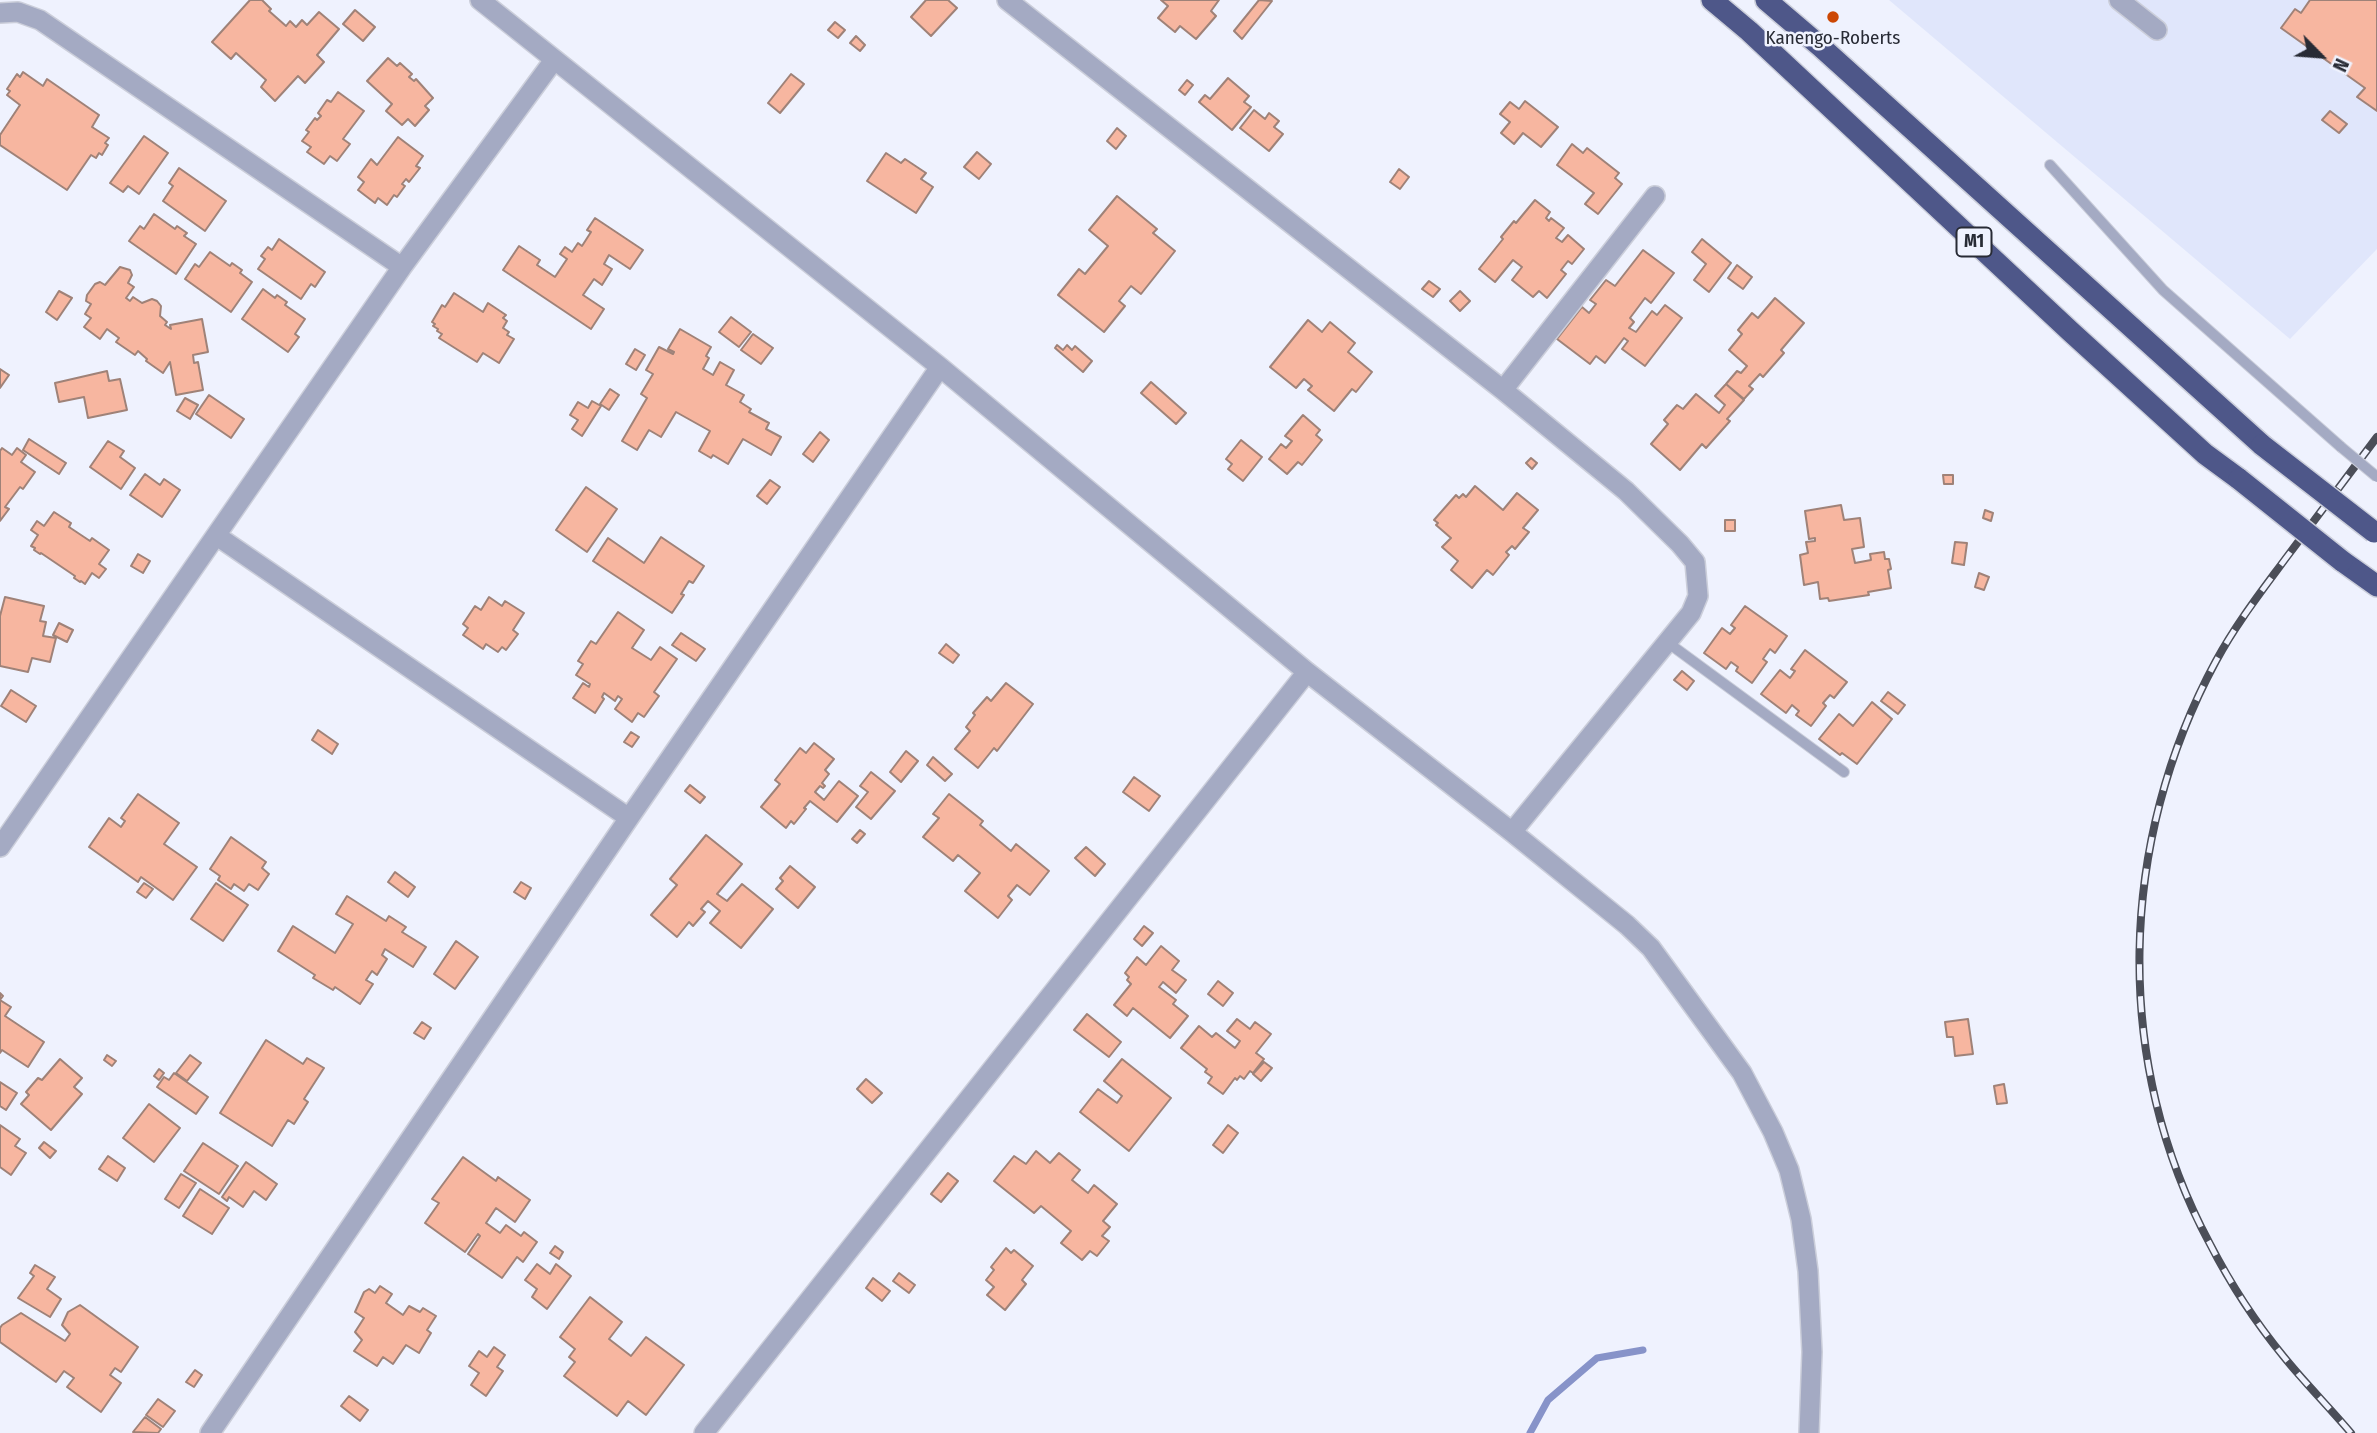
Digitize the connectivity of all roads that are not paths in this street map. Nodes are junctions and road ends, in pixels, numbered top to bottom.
1 (480, 0) edge
2 (1007, 0) edge
3 (1712, 0) edge
4 (1766, 0) edge
5 (2119, 0) edge
6 (0, 13) edge
7 (2157, 30) dead end
8 (554, 60) junction
9 (2050, 165) dead end
10 (1654, 196) dead end
11 (402, 267) junction
12 (940, 367) junction
13 (1503, 390) junction
14 (2377, 477) edge
15 (2376, 532) edge
16 (217, 536) junction
17 (2377, 586) edge
18 (1667, 642) junction
19 (1307, 672) junction
20 (1844, 772) dead end
21 (629, 818) junction
22 (6, 824) edge
23 (1512, 832) junction
24 (0, 846) edge
25 (210, 1433) edge
26 (704, 1433) edge
27 (1809, 1433) edge

1 - 8 street
2 - 13 street
3 - 17 highway, M1, bridge
4 - 15 highway, M1, bridge
5 - 7 street
6 - 11 street
8 - 11 street
8 - 12 street
9 - 14 lane, bridge
10 - 13 street
11 - 16 street
12 - 19 street
12 - 21 street
13 - 18 street
16 - 21 street
16 - 22 street
18 - 20 lane
18 - 23 street
19 - 23 street
19 - 26 street
21 - 25 street
22 - 24 street
23 - 27 street

